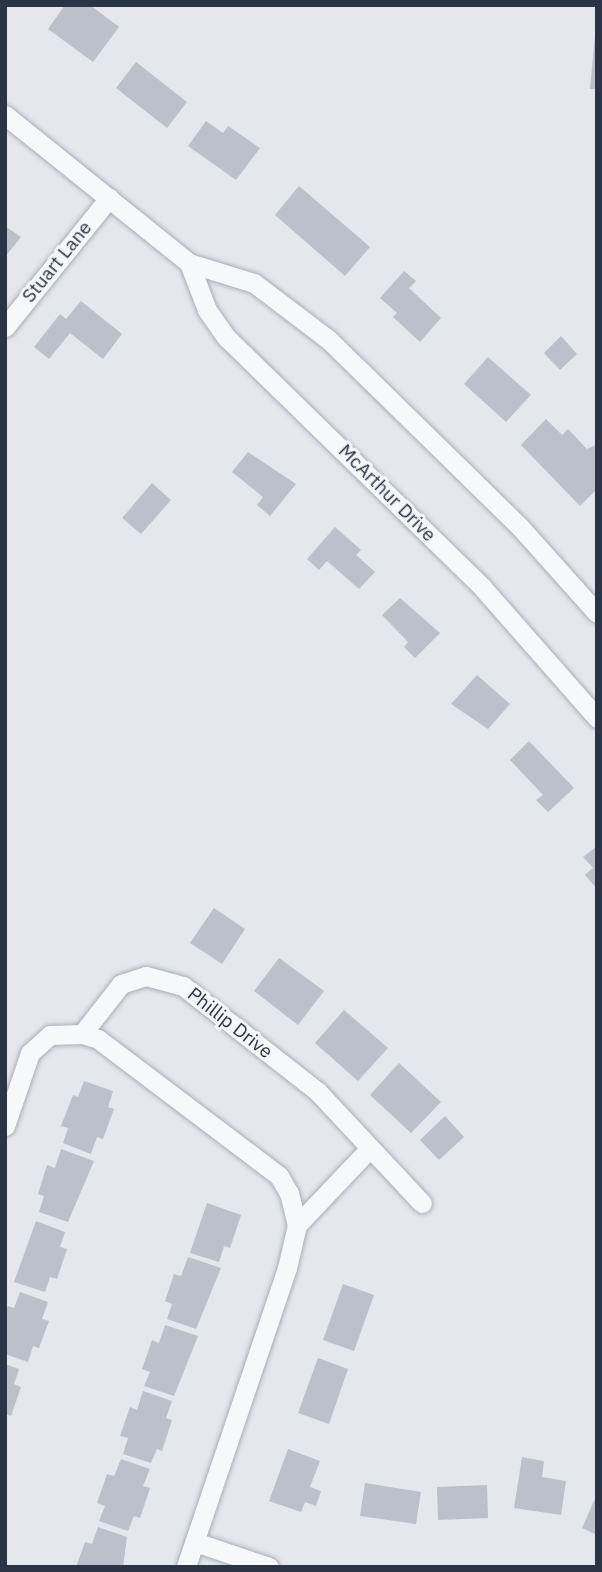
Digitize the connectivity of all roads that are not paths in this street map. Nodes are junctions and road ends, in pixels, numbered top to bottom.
1 (5, 115) edge
2 (109, 198) junction
3 (189, 263) junction
4 (5, 327) edge
5 (597, 612) edge
6 (593, 706) edge
7 (82, 1034) junction
8 (5, 1126) edge
9 (370, 1148) junction
10 (422, 1203) dead end
11 (297, 1226) junction
12 (195, 1542) junction
13 (186, 1567) edge
14 (269, 1567) edge

1 - 2 street, McArthur Drive
2 - 3 street, McArthur Drive
2 - 4 street, Stuart Lane
3 - 5 street, McArthur Drive
3 - 6 street, McArthur Drive
7 - 8 street
7 - 9 street, Phillip Drive
7 - 11 street
9 - 10 street, Phillip Drive
9 - 11 street
11 - 12 street
12 - 13 street
12 - 14 street

